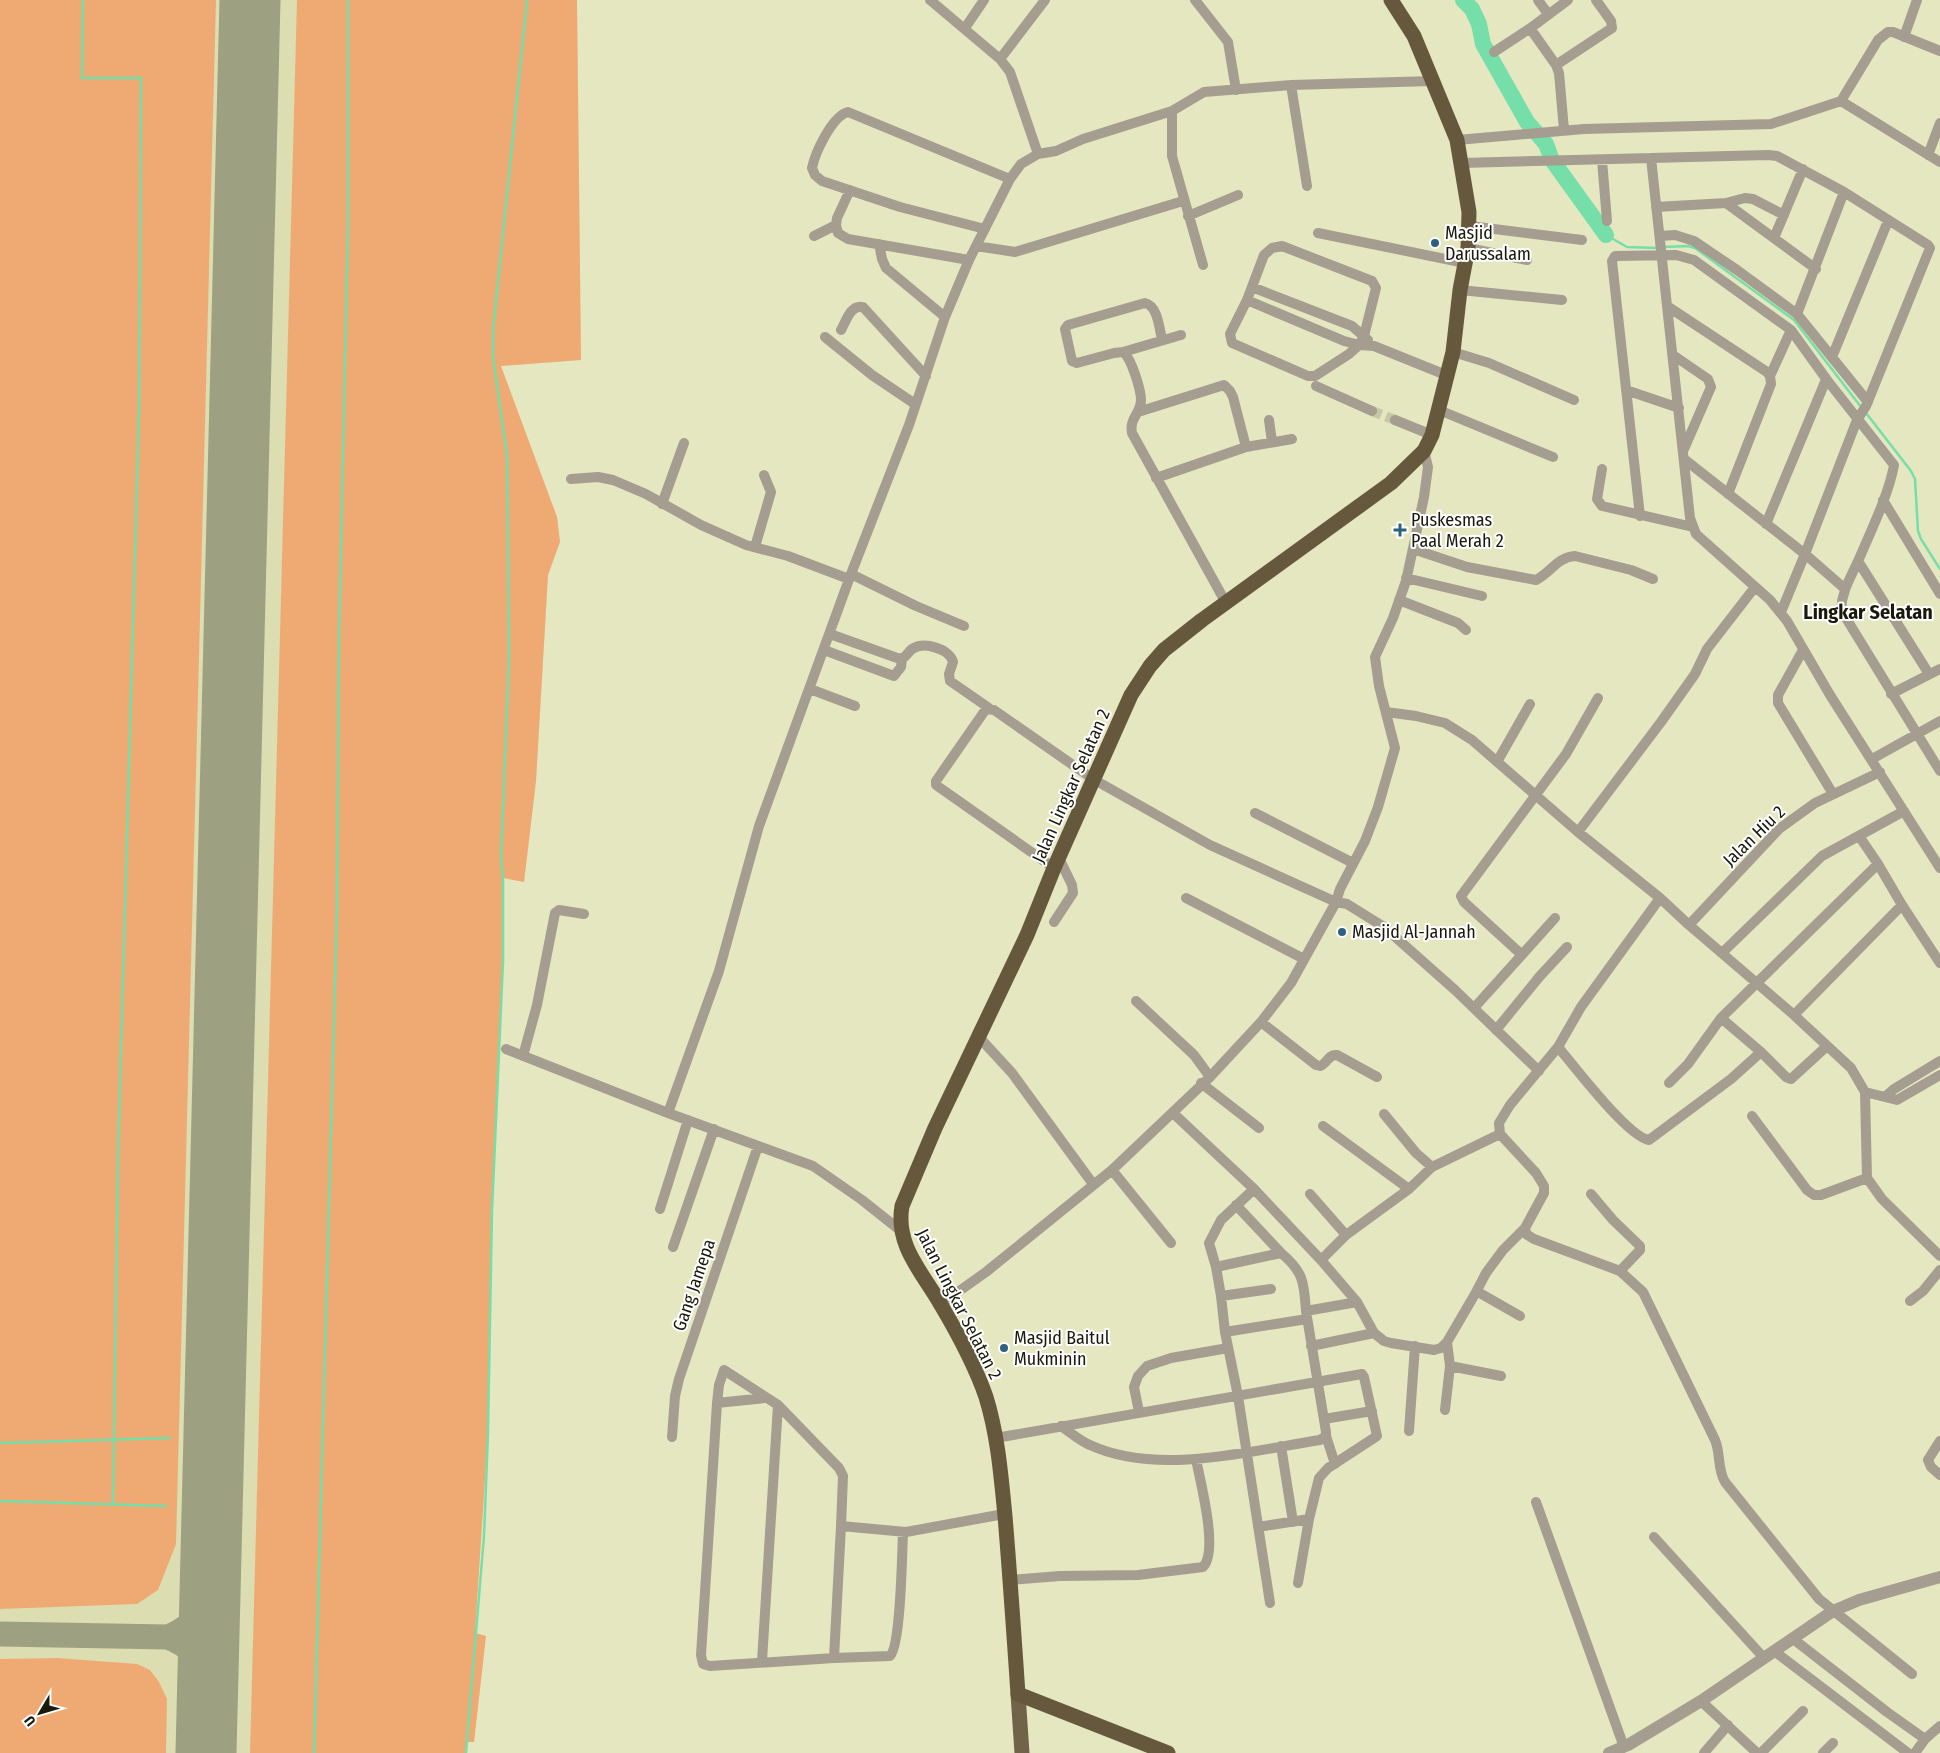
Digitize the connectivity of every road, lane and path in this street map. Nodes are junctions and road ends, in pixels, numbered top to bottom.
1 (930, 0) edge
2 (984, 0) edge
3 (1045, 0) edge
4 (1195, 0) edge
5 (1391, 0) edge
6 (1538, 0) edge
7 (1568, 0) edge
8 (1596, 0) edge
9 (1917, 0) edge
10 (941, 4) edge
11 (1548, 14) junction
12 (1532, 27) junction
13 (965, 28) junction
14 (1904, 37) junction
15 (1940, 51) edge
16 (1494, 52) dead end
17 (1000, 58) junction
18 (1556, 65) junction
19 (1433, 81) junction
20 (1291, 85) junction
21 (1236, 90) junction
22 (1841, 101) junction
23 (1172, 111) junction
24 (1940, 123) edge
25 (1564, 130) junction
26 (1457, 140) junction
27 (1038, 154) junction
28 (1928, 155) junction
29 (1651, 158) junction
30 (1602, 160) junction
31 (1940, 162) edge
32 (1461, 163) junction
33 (1803, 169) junction
34 (1010, 179) junction
35 (1307, 186) dead end
36 (850, 190) junction
37 (1844, 192) junction
38 (1238, 195) dead end
39 (1183, 201) junction
40 (1726, 203) junction
41 (1656, 207) junction
42 (1784, 215) junction
43 (1188, 216) junction
44 (1607, 221) dead end
45 (1888, 221) junction
46 (836, 225) junction
47 (1470, 226) junction
48 (985, 229) junction
49 (1318, 233) dead end
50 (814, 236) dead end
51 (1660, 238) junction
52 (1774, 238) junction
53 (1582, 240) dead end
54 (879, 244) junction
55 (976, 246) junction
56 (1468, 248) junction
57 (1661, 253) junction
58 (969, 260) junction
59 (1527, 260) dead end
60 (1465, 263) junction
61 (1202, 265) dead end
62 (1816, 268) junction
63 (1252, 287) junction
64 (1460, 290) junction
65 (1247, 300) junction
66 (1562, 300) dead end
67 (1667, 306) junction
68 (1797, 314) junction
69 (944, 317) junction
70 (1352, 326) junction
71 (841, 330) dead end
72 (1791, 330) junction
73 (1181, 335) dead end
74 (825, 337) dead end
75 (1162, 339) junction
76 (1344, 341) junction
77 (1362, 341) junction
78 (1124, 352) junction
79 (1452, 352) junction
80 (1673, 355) junction
81 (1832, 357) junction
82 (1446, 375) junction
83 (926, 376) junction
84 (1770, 376) junction
85 (1827, 380) junction
86 (1316, 386) dead end
87 (1626, 390) junction
88 (1574, 400) dead end
89 (915, 404) junction
90 (1678, 408) junction
91 (1439, 410) junction
92 (1372, 411) tunnel mouth
93 (1863, 411) junction
94 (1138, 412) junction
95 (1269, 420) dead end
96 (1396, 420) tunnel mouth
97 (1432, 435) junction
98 (1292, 439) dead end
99 (1272, 442) junction
100 (684, 443) dead end
101 (1246, 447) junction
102 (1424, 451) junction
103 (1683, 455) junction
104 (1553, 457) dead end
105 (1602, 469) dead end
106 (764, 475) dead end
107 (1156, 478) junction
108 (571, 479) dead end
109 (1728, 494) junction
110 (1883, 500) junction
111 (662, 504) junction
112 (1640, 516) junction
113 (1766, 524) junction
114 (1693, 527) junction
115 (755, 547) junction
116 (1413, 549) junction
117 (1805, 554) junction
118 (1858, 561) junction
119 (850, 577) junction
120 (1406, 578) junction
121 (1653, 579) dead end
122 (1755, 587) junction
123 (1844, 588) junction
124 (1940, 594) edge
125 (1482, 596) dead end
126 (1399, 600) junction
127 (1226, 603) junction
128 (1781, 612) junction
129 (964, 626) dead end
130 (1466, 630) dead end
131 (830, 634) junction
132 (824, 650) junction
133 (1803, 650) junction
134 (902, 659) junction
135 (1940, 668) edge
136 (1929, 674) junction
137 (810, 689) junction
138 (1891, 694) junction
139 (1598, 698) dead end
140 (1530, 704) dead end
141 (855, 706) dead end
142 (989, 708) junction
143 (1386, 712) junction
144 (1940, 721) edge
145 (1916, 733) junction
146 (1872, 759) junction
147 (1496, 762) junction
148 (1940, 771) edge
149 (1880, 772) junction
150 (1093, 779) junction
151 (1834, 794) junction
152 (1536, 796) junction
153 (1904, 811) junction
154 (1255, 812) dead end
155 (1578, 832) junction
156 (1859, 836) junction
157 (1057, 863) junction
158 (1353, 863) junction
159 (1878, 864) junction
160 (1940, 868) edge
161 (1186, 898) dead end
162 (1660, 898) junction
163 (1336, 902) junction
164 (1902, 905) junction
165 (584, 914) dead end
166 (1555, 918) dead end
167 (1054, 922) dead end
168 (1689, 925) junction
169 (1567, 948) dead end
170 (1722, 953) junction
171 (1522, 955) junction
172 (1304, 960) junction
173 (1940, 963) edge
174 (1758, 984) junction
175 (1136, 1001) dead end
176 (1474, 1008) junction
177 (1794, 1015) junction
178 (1721, 1018) junction
179 (1261, 1022) junction
180 (1496, 1030) junction
181 (978, 1036) junction
182 (1827, 1046) junction
183 (1558, 1047) junction
184 (506, 1049) dead end
185 (1760, 1052) junction
186 (523, 1056) junction
187 (1940, 1061) edge
188 (1539, 1071) junction
189 (1940, 1075) edge
190 (1377, 1078) dead end
191 (1206, 1080) junction
192 (1668, 1083) dead end
193 (1865, 1092) junction
194 (1885, 1097) junction
195 (668, 1113) junction
196 (1172, 1113) junction
197 (1384, 1114) dead end
198 (1752, 1116) dead end
199 (688, 1120) junction
200 (1323, 1126) dead end
201 (1259, 1128) dead end
202 (714, 1129) junction
203 (1500, 1134) junction
204 (758, 1146) junction
205 (1432, 1167) junction
206 (1112, 1170) junction
207 (1867, 1178) junction
208 (1093, 1184) junction
209 (1254, 1189) junction
210 (1409, 1189) junction
211 (1310, 1194) dead end
212 (1591, 1194) dead end
213 (1236, 1204) junction
214 (660, 1209) dead end
215 (1525, 1228) junction
216 (900, 1231) junction
217 (1346, 1235) junction
218 (1171, 1243) dead end
219 (673, 1247) dead end
220 (1281, 1253) junction
221 (1940, 1256) edge
222 (1320, 1260) junction
223 (1216, 1267) junction
224 (1940, 1270) edge
225 (1620, 1271) junction
226 (1271, 1289) dead end
227 (1475, 1294) junction
228 (1221, 1296) junction
229 (1910, 1301) dead end
230 (1357, 1302) junction
231 (941, 1304) junction
232 (1306, 1315) junction
233 (1520, 1316) dead end
234 (1225, 1332) junction
235 (1374, 1333) junction
236 (1447, 1342) junction
237 (1311, 1346) junction
238 (1415, 1346) junction
239 (1228, 1348) junction
240 (1450, 1366) junction
241 (1501, 1376) dead end
242 (1317, 1382) junction
243 (1238, 1396) junction
244 (765, 1398) junction
245 (717, 1403) junction
246 (778, 1406) junction
247 (1445, 1410) dead end
248 (1372, 1411) junction
249 (1139, 1412) junction
250 (1324, 1419) junction
251 (1061, 1426) junction
252 (1409, 1430) dead end
253 (1326, 1436) junction
254 (672, 1437) dead end
255 (996, 1438) junction
256 (1940, 1441) edge
257 (1281, 1446) junction
258 (1246, 1452) junction
259 (1196, 1459) junction
260 (1335, 1464) junction
261 (1940, 1474) edge
262 (1536, 1502) dead end
263 (1004, 1514) junction
264 (1309, 1519) junction
265 (1293, 1522) junction
266 (841, 1526) junction
267 (1258, 1527) junction
268 (903, 1532) junction
269 (1654, 1537) dead end
270 (1940, 1577) edge
271 (1010, 1580) junction
272 (1298, 1583) dead end
273 (1270, 1603) dead end
274 (1833, 1611) junction
275 (1792, 1638) junction
276 (1769, 1654) junction
277 (834, 1658) junction
278 (762, 1661) junction
279 (1912, 1674) dead end
280 (1018, 1694) junction
281 (1702, 1701) junction
282 (1803, 1711) dead end
283 (1728, 1725) junction
284 (1940, 1726) edge
285 (1925, 1739) junction
286 (1833, 1743) dead end
287 (1624, 1748) junction
288 (1022, 1753) edge
289 (1168, 1753) edge
290 (1609, 1753) edge
291 (1704, 1753) edge
292 (1757, 1753) edge
293 (1761, 1753) edge
294 (1823, 1753) edge
295 (1908, 1753) edge
296 (1915, 1753) edge

1 - 10 street
2 - 13 street
3 - 17 street
4 - 21 street
5 - 19 highway, Jalan Lingkar Selatan 2
6 - 11 street
7 - 11 street
8 - 18 street
9 - 14 street
10 - 13 street
11 - 12 street
12 - 16 street
12 - 18 street
13 - 17 street
14 - 15 street
14 - 22 street
17 - 27 street
18 - 25 street
19 - 20 street
19 - 26 highway, Jalan Lingkar Selatan 2
20 - 21 street
20 - 35 street
21 - 23 street
22 - 25 street
22 - 28 street
23 - 27 street
23 - 39 street
24 - 28 street
25 - 26 street
26 - 32 highway, Jalan Lingkar Selatan 2
27 - 34 street
28 - 31 street
29 - 30 street
29 - 33 street
29 - 41 street
30 - 32 street
30 - 44 street
32 - 47 highway, Jalan Lingkar Selatan 2
33 - 37 street
33 - 42 street
34 - 36 street
34 - 48 street
36 - 46 street
36 - 48 street
37 - 45 street
37 - 62 street
38 - 43 street
39 - 43 street
39 - 55 street
40 - 41 street
40 - 42 street
40 - 52 street
41 - 51 street
42 - 52 street
43 - 61 street
45 - 81 street
45 - 93 street
46 - 50 street
46 - 54 street
47 - 53 street
47 - 56 highway, Jalan Lingkar Selatan 2
48 - 55 street
49 - 60 street
51 - 57 street
51 - 68 street
52 - 62 street
54 - 58 street
54 - 69 street
55 - 58 street
56 - 59 street
56 - 60 highway, Jalan Lingkar Selatan 2
57 - 67 street
57 - 72 street
57 - 87 street
58 - 69 street
60 - 64 highway, Jalan Lingkar Selatan 2
62 - 68 street
63 - 65 street
63 - 70 street
63 - 77 street
64 - 66 street
64 - 79 highway, Jalan Lingkar Selatan 2
65 - 76 street
65 - 77 street
67 - 80 street
67 - 84 street
68 - 81 street
69 - 83 street
70 - 76 street
70 - 77 street
71 - 83 street
72 - 84 street
72 - 85 street
73 - 75 street
74 - 89 street
75 - 78 street
75 - 78 street
76 - 77 street
77 - 82 street
78 - 94 street
79 - 82 highway, Jalan Lingkar Selatan 2
79 - 88 street
80 - 90 street
80 - 103 street
81 - 93 street
82 - 91 highway, Jalan Lingkar Selatan 2
83 - 89 street
84 - 109 street
85 - 93 street
85 - 113 street
86 - 92 street
87 - 90 street
87 - 112 street
89 - 119 street
90 - 103 street
91 - 97 highway, Jalan Lingkar Selatan 2
91 - 104 street
93 - 110 street
93 - 117 street
94 - 101 street
94 - 107 street
95 - 99 street
96 - 97 street
97 - 102 highway, Jalan Lingkar Selatan 2
98 - 99 street
99 - 101 street
100 - 111 street
101 - 107 street
102 - 116 street
102 - 127 highway, Jalan Lingkar Selatan 2
103 - 109 street
103 - 114 street
105 - 112 street
106 - 115 street
107 - 127 street
108 - 111 street
109 - 113 street
110 - 118 street
110 - 124 street
111 - 115 street
112 - 114 street
113 - 117 street
114 - 122 street
115 - 119 street
116 - 120 street
116 - 121 street
117 - 123 street
117 - 128 street
118 - 123 street
118 - 136 street
119 - 129 street
119 - 131 street
120 - 125 street
120 - 126 street
122 - 128 street
122 - 155 street
123 - 138 street
126 - 130 street
126 - 143 street
127 - 150 highway, Jalan Lingkar Selatan 2
128 - 133 street
131 - 132 street
131 - 134 street
132 - 134 street
132 - 137 street
133 - 146 street
133 - 151 street
134 - 142 street
135 - 136 street
136 - 138 street
137 - 141 street
137 - 195 street
138 - 145 street
139 - 152 street
140 - 147 street
142 - 150 street
142 - 157 street
143 - 147 street
143 - 158 street
144 - 145 street
145 - 146 street
145 - 148 street
146 - 149 street
147 - 152 street
149 - 151 street, Jalan Hiu 2
149 - 153 street
150 - 157 highway, Jalan Lingkar Selatan 2
150 - 163 street
151 - 168 street, Jalan Hiu 2
152 - 155 street
152 - 171 street
153 - 156 street
153 - 160 street
154 - 158 street
155 - 162 street
156 - 159 street
156 - 170 street
157 - 167 street
157 - 181 highway, Jalan Lingkar Selatan 2
158 - 163 street
159 - 164 street
159 - 174 street
161 - 172 street
162 - 168 street
162 - 183 street
163 - 172 street
163 - 176 street
164 - 173 street
164 - 177 street
165 - 186 street
166 - 171 street
168 - 170 street
169 - 180 street
170 - 174 street
171 - 176 street
172 - 179 street
174 - 177 street
174 - 178 street
175 - 191 street
176 - 180 street
177 - 182 street
178 - 185 street
178 - 192 street
179 - 190 street
179 - 191 street
180 - 188 street
181 - 208 street
181 - 216 highway, Jalan Lingkar Selatan 2
182 - 185 street
182 - 193 street
183 - 185 street
183 - 188 street
184 - 186 street
186 - 195 street
187 - 194 street
188 - 203 street
189 - 194 street
191 - 196 street
191 - 201 street
193 - 194 street
193 - 207 street
195 - 199 street
196 - 206 street
196 - 209 street
197 - 205 street
198 - 207 street
199 - 202 street
199 - 214 street
200 - 210 street
202 - 204 street
202 - 219 street
203 - 205 street
203 - 215 street
204 - 216 street
204 - 254 street, Gang Jamepa
205 - 210 street
206 - 208 street
206 - 218 street
207 - 221 street
208 - 231 street
209 - 213 street
209 - 222 street
210 - 217 street
211 - 217 street
212 - 225 street
213 - 220 street
213 - 223 street
215 - 225 street
215 - 227 street
216 - 231 highway, Jalan Lingkar Selatan 2
217 - 222 street
220 - 223 street
220 - 232 street
222 - 230 street
223 - 228 street
224 - 229 street
225 - 274 street
226 - 228 street
227 - 233 street
227 - 236 street
228 - 234 street
230 - 232 street
230 - 235 street
231 - 255 highway, Jalan Lingkar Selatan 2
232 - 234 street
232 - 237 street
234 - 239 street
235 - 237 street
235 - 238 street
236 - 238 street
236 - 240 street
237 - 242 street
238 - 252 street
239 - 243 street
239 - 249 street
240 - 241 street
240 - 247 street
242 - 243 street
242 - 248 street
242 - 250 street
243 - 249 street
243 - 258 street
244 - 245 street
244 - 245 street
244 - 246 street
245 - 278 street
246 - 266 street
246 - 278 street
248 - 250 street
248 - 260 street
249 - 251 street
250 - 253 street
251 - 255 street
251 - 259 street
253 - 257 street
253 - 260 street
255 - 263 highway, Jalan Lingkar Selatan 2
256 - 261 street
257 - 258 street
257 - 265 street
258 - 259 street
258 - 267 street
259 - 271 street
260 - 264 street
262 - 287 street
263 - 268 street
263 - 271 highway, Jalan Lingkar Selatan 2
264 - 265 street
264 - 272 street
265 - 267 street
266 - 268 street
266 - 277 street
267 - 273 street
268 - 277 street
269 - 276 street
270 - 274 street
271 - 280 highway, Jalan Lingkar Selatan 2
274 - 275 street
274 - 279 street
275 - 276 street
275 - 285 street
276 - 281 street
276 - 295 street
277 - 278 street
280 - 288 main road
280 - 289 highway
281 - 283 street
281 - 287 street
282 - 293 street
283 - 291 street
283 - 292 street
284 - 285 street
285 - 296 street
286 - 294 street
287 - 290 street

